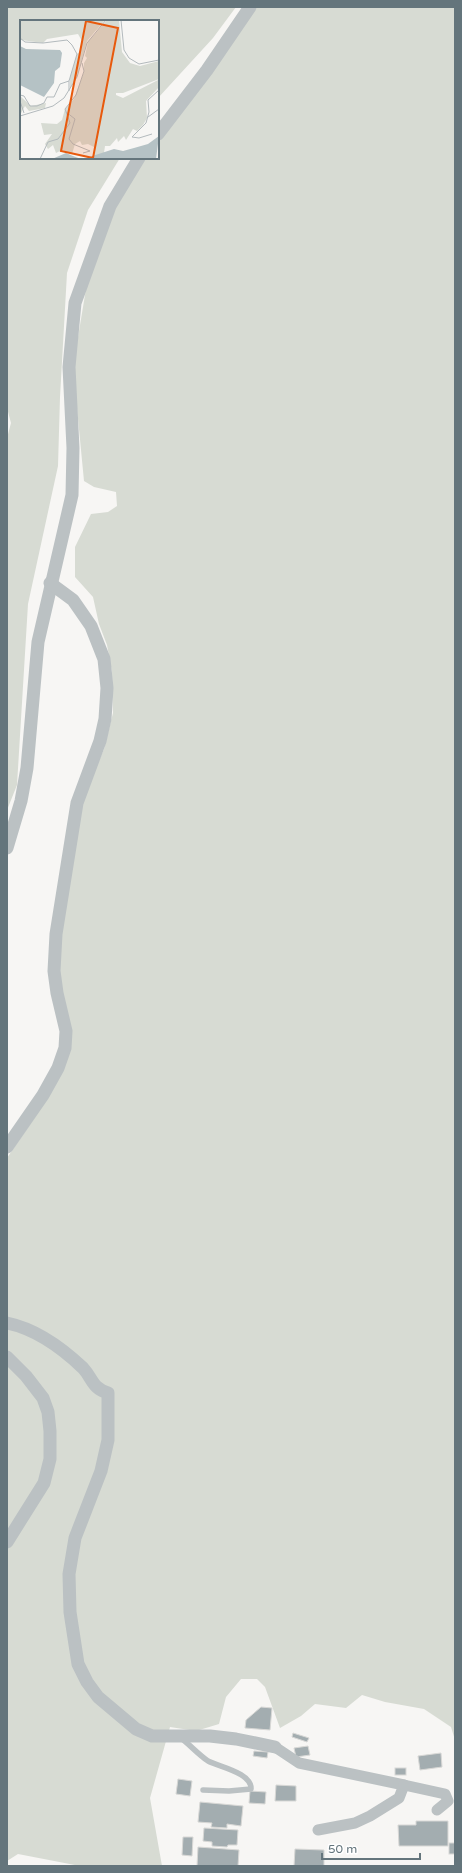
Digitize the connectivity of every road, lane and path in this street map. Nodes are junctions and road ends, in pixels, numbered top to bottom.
1 (250, 7) edge
2 (159, 133) edge
3 (138, 159) edge
4 (50, 583) junction
5 (7, 848) edge
6 (7, 1147) edge
7 (7, 1323) edge
8 (7, 1357) edge
9 (7, 1542) edge
10 (179, 1737) junction
11 (275, 1747) joint
12 (404, 1785) junction
13 (203, 1790) dead end
14 (437, 1810) dead end
15 (318, 1830) dead end

1 - 2 street
3 - 4 street
4 - 5 street
4 - 6 street
7 - 10 street
8 - 9 street
10 - 11 street
10 - 13 lane
11 - 12 street
12 - 14 street
12 - 15 street

